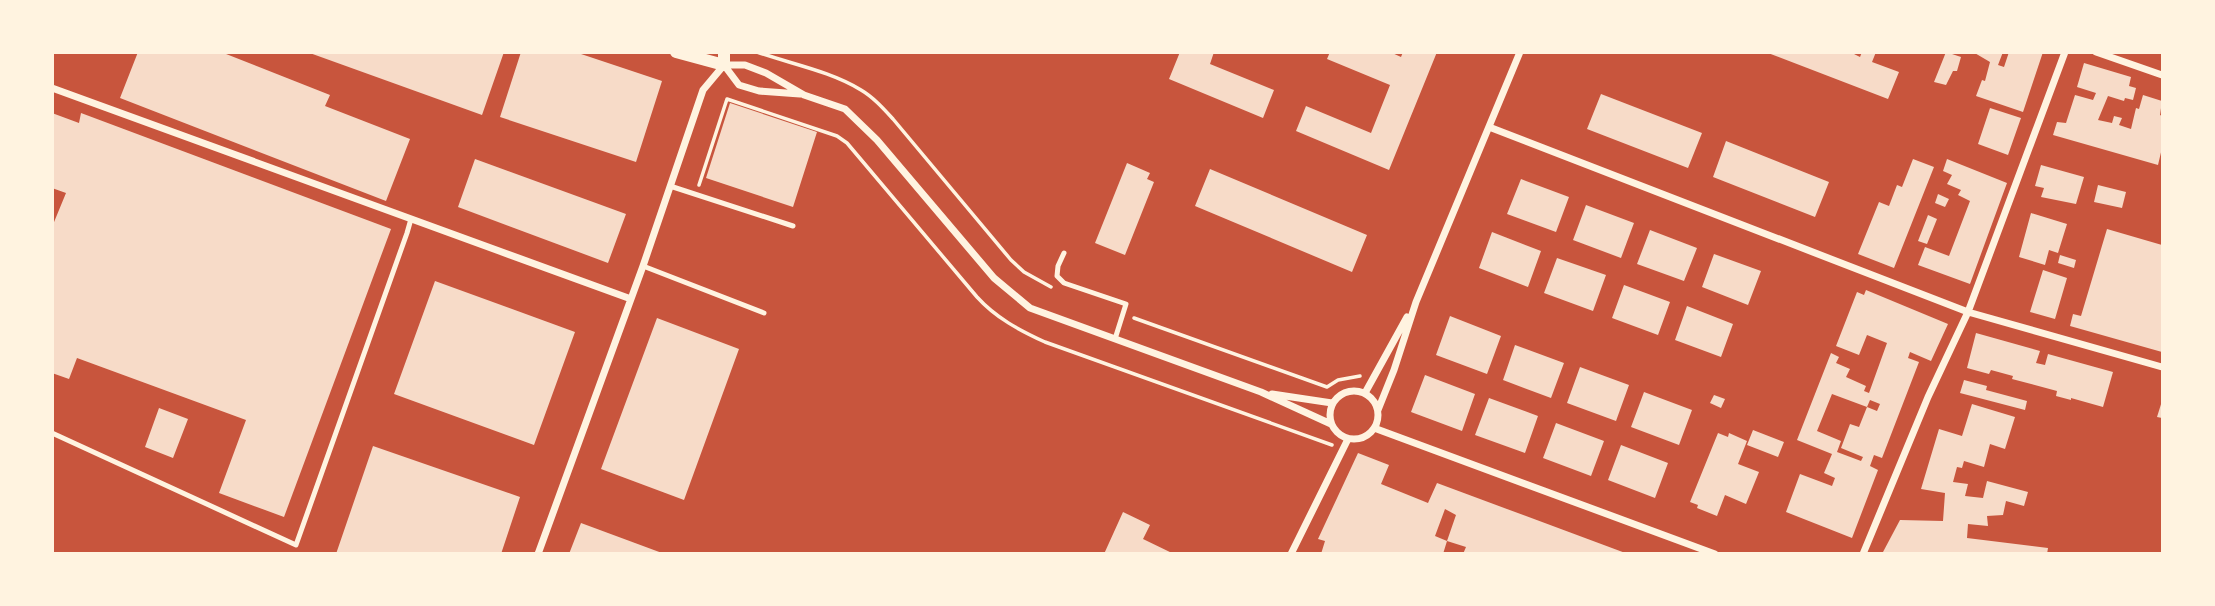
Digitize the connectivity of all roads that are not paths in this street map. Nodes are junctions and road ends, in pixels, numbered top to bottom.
1 (676, 52) edge
2 (1520, 52) edge
3 (2065, 52) edge
4 (2096, 52) edge
5 (724, 59) edge
6 (2162, 75) edge
7 (52, 88) edge
8 (804, 95) junction
9 (1489, 127) junction
10 (670, 186) junction
11 (411, 219) junction
12 (793, 226) dead end
13 (1063, 253) dead end
14 (643, 266) junction
15 (631, 299) junction
16 (1416, 302) junction
17 (1968, 312) junction
18 (764, 313) dead end
19 (1115, 339) junction
20 (2162, 367) edge
21 (1261, 392) junction
22 (1364, 393) junction
23 (1332, 403) junction
24 (1378, 410) junction
25 (1331, 424) junction
26 (1374, 428) junction
27 (52, 433) edge
28 (1348, 439) junction
29 (538, 554) edge
30 (1291, 554) edge
31 (1715, 554) edge
32 (1863, 554) edge

1 - 5 street
2 - 9 street
3 - 17 street
4 - 6 street
5 - 8 street
5 - 8 street
5 - 10 street
7 - 11 street
8 - 19 street
9 - 16 street
9 - 17 street
10 - 12 lane
10 - 14 street
11 - 15 street
11 - 27 lane
13 - 19 lane
14 - 15 street
14 - 18 lane
15 - 29 street
16 - 22 street
16 - 24 street
17 - 20 street
17 - 32 street
19 - 21 street
21 - 23 street
21 - 25 street
22 - 23 street
22 - 24 street
23 - 25 street
24 - 26 street
25 - 28 street
26 - 28 street
26 - 31 street
28 - 30 street

